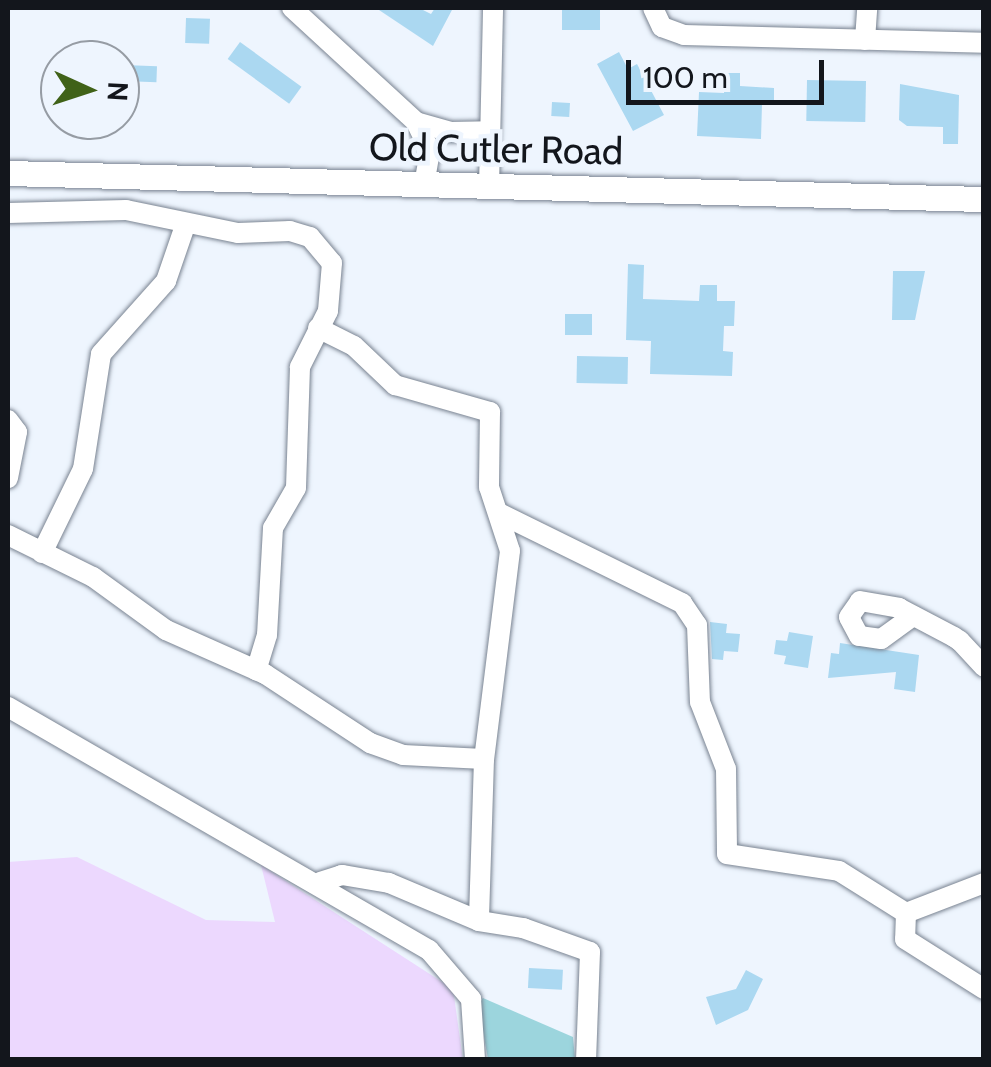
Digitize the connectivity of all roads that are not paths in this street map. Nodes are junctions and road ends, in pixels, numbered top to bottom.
1 (292, 8) edge
2 (493, 8) edge
3 (654, 8) edge
4 (866, 8) edge
5 (866, 40) junction
6 (984, 43) edge
7 (416, 122) junction
8 (489, 131) junction
9 (8, 174) edge
10 (424, 185) junction
11 (489, 186) junction
12 (984, 199) edge
13 (8, 213) edge
14 (186, 223) junction
15 (318, 328) junction
16 (8, 420) edge
17 (8, 478) edge
18 (501, 514) junction
19 (8, 535) edge
20 (42, 553) junction
21 (913, 616) dead end
22 (984, 667) edge
23 (256, 670) junction
24 (8, 707) edge
25 (484, 759) junction
26 (320, 882) junction
27 (984, 884) edge
28 (906, 913) junction
29 (479, 921) junction
30 (984, 989) edge
31 (475, 1060) edge
32 (586, 1060) edge

1 - 7 street
2 - 8 street
3 - 5 street
4 - 5 street
5 - 6 street
7 - 8 street
7 - 10 street
8 - 11 street
9 - 10 main road, Old Cutler Road
10 - 11 main road, Old Cutler Road
11 - 12 main road, Old Cutler Road
13 - 14 street
14 - 15 street
14 - 20 street
15 - 18 street
15 - 23 street
16 - 17 street
18 - 25 street
18 - 28 street
19 - 20 street
20 - 23 street
21 - 22 street
23 - 25 street
24 - 26 street
25 - 29 street
26 - 29 street
26 - 31 street
27 - 28 street
28 - 30 street
29 - 32 street

